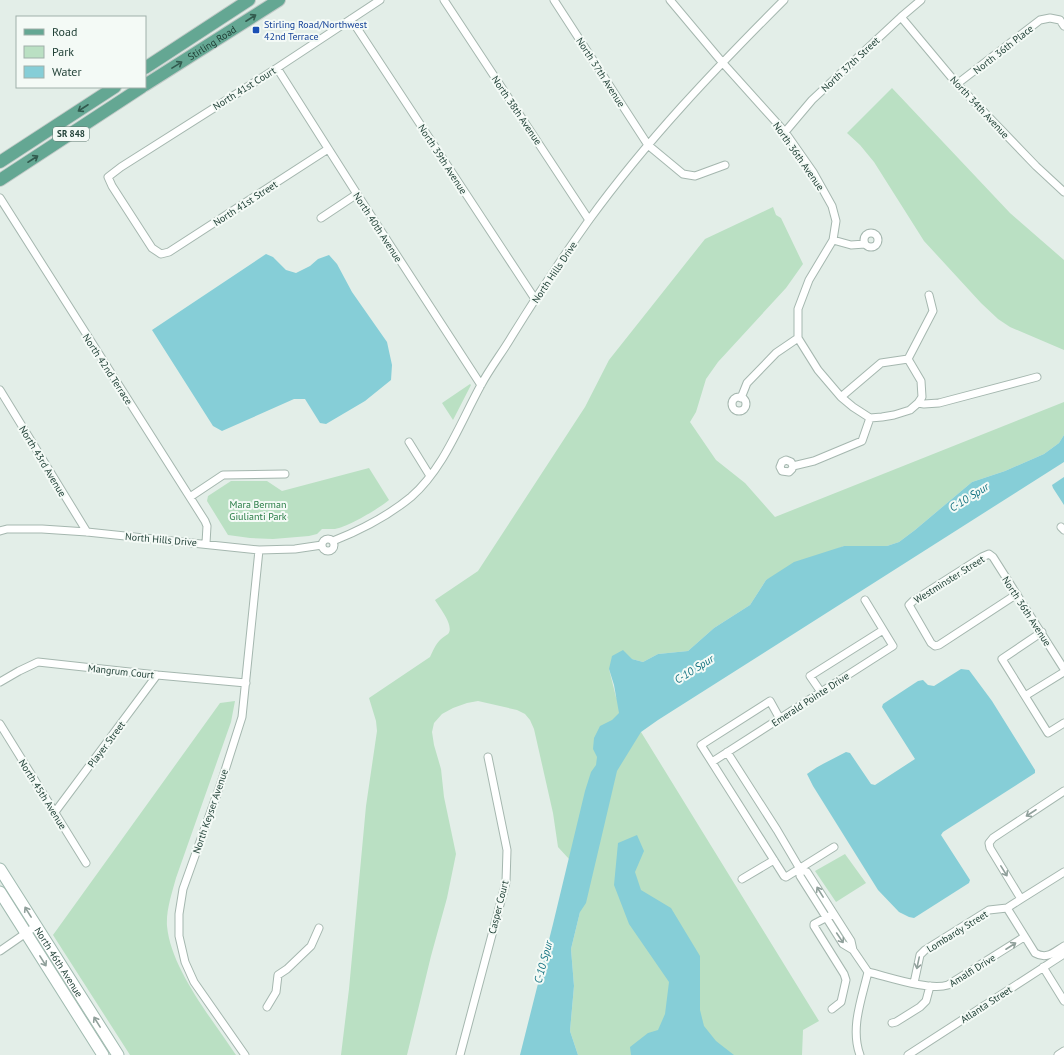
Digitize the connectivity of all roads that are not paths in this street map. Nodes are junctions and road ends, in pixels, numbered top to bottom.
1 (249, 0) edge
2 (279, 0) edge
3 (380, 0) edge
4 (444, 0) edge
5 (554, 0) edge
6 (670, 0) edge
7 (784, 0) edge
8 (921, 0) edge
9 (900, 17) junction
10 (352, 19) junction
11 (1064, 26) edge
12 (198, 33) junction
13 (207, 46) junction
14 (722, 62) junction
15 (146, 67) edge
16 (277, 68) junction
17 (146, 84) edge
18 (957, 84) junction
19 (114, 88) edge
20 (140, 88) edge
21 (785, 132) junction
22 (648, 145) junction
23 (328, 149) junction
24 (0, 162) edge
25 (725, 165) dead end
26 (0, 180) edge
27 (1064, 192) edge
28 (357, 194) junction
29 (0, 198) edge
30 (321, 218) dead end
31 (589, 220) junction
32 (833, 240) junction
33 (865, 244) dead end
34 (161, 254) joint
35 (929, 295) dead end
36 (535, 299) junction
37 (798, 338) junction
38 (908, 359) junction
39 (1037, 377) dead end
40 (482, 385) junction
41 (0, 390) edge
42 (841, 397) junction
43 (741, 398) dead end
44 (918, 403) junction
45 (870, 418) junction
46 (409, 442) dead end
47 (793, 466) dead end
48 (286, 474) dead end
49 (430, 476) junction
50 (190, 497) junction
51 (0, 531) edge
52 (87, 532) junction
53 (206, 543) junction
54 (259, 550) junction
55 (989, 554) joint
56 (1017, 594) junction
57 (865, 600) dead end
58 (883, 630) junction
59 (1042, 632) junction
60 (1064, 668) edge
61 (1064, 672) edge
62 (157, 675) junction
63 (0, 682) edge
64 (246, 683) junction
65 (821, 692) junction
66 (1026, 696) junction
67 (780, 718) junction
68 (1064, 723) edge
69 (0, 724) edge
70 (727, 752) junction
71 (488, 757) dead end
72 (712, 762) junction
73 (1064, 791) edge
74 (55, 812) junction
75 (834, 847) dead end
76 (774, 860) junction
77 (86, 863) dead end
78 (0, 869) edge
79 (800, 870) junction
80 (1064, 872) edge
81 (742, 879) dead end
82 (0, 892) edge
83 (1021, 900) junction
84 (1007, 908) junction
85 (830, 915) junction
86 (36, 926) junction
87 (319, 928) dead end
88 (26, 933) junction
89 (1024, 937) junction
90 (1064, 946) edge
91 (0, 951) edge
92 (1064, 954) edge
93 (1043, 968) junction
94 (868, 972) junction
95 (914, 983) junction
96 (930, 986) junction
97 (1064, 1001) edge
98 (267, 1007) dead end
99 (832, 1009) dead end
100 (892, 1023) dead end
101 (1064, 1051) edge
102 (103, 1055) edge
103 (118, 1055) edge
104 (245, 1055) edge
105 (460, 1055) edge
106 (860, 1055) edge
107 (908, 1055) edge
108 (1058, 1055) edge

1 - 12 main road, Stirling Road
13 -> 2 main road, Stirling Road
3 - 10 street, North 41st Court
4 - 31 street, North 38th Avenue
5 - 22 street, North 37th Avenue
6 - 14 street, North 36th Avenue
7 - 14 street, North Hills Drive
8 - 9 street, North 37th Street
9 - 18 street, North 34th Avenue
9 - 21 street, North 37th Street
10 - 16 street, North 41st Court
10 - 36 street, North 39th Avenue
11 - 18 street, North 36th Place
12 - 13 main road
12 - 15 main road, Stirling Road
17 -> 13 main road, Stirling Road
14 - 21 street, North 36th Avenue
14 - 22 street, North Hills Drive
16 - 23 street, North 40th Avenue
16 - 34 street, North 41st Court
18 - 27 street, North 34th Avenue
19 -> 24 main road, SR 848
26 -> 20 main road, SR 848
21 - 32 street, North 36th Avenue
22 - 25 street, North 37th Avenue
22 - 31 street, North Hills Drive
23 - 28 street, North 40th Avenue
23 - 34 street, North 41st Street
28 - 30 street
28 - 40 street, North 40th Avenue
29 - 50 street, North 42nd Terrace
31 - 36 street, North Hills Drive
32 - 33 street
32 - 37 street, North 36th Avenue
35 - 38 street
36 - 40 street, North Hills Drive
37 - 42 street
37 - 43 street
38 - 42 street
38 - 44 street
39 - 44 street
40 - 49 street, North Hills Drive
41 - 52 street, North 43rd Avenue
42 - 45 street
44 - 45 street
45 - 47 street
46 - 49 street
48 - 50 street
49 - 54 street, North Hills Drive
50 - 53 street, North 42nd Terrace
51 - 52 street, North Hills Drive
52 - 53 street, North Hills Drive
53 - 54 street, North Hills Drive
54 - 64 street, North Keyser Avenue
55 - 56 street, North 36th Avenue
55 - 56 street, Westminster Street
56 - 59 street, North 36th Avenue
57 - 58 street
58 - 65 street, Emerald Pointe Drive
58 - 65 street
59 - 60 street, North 36th Avenue
59 - 66 street
61 - 66 street
62 - 63 street, Mangrum Court
62 - 64 street, Mangrum Court
62 - 74 street, Player Street
64 - 104 street, North Keyser Avenue
65 - 67 street, Emerald Pointe Drive
66 - 68 street
67 - 70 street, Emerald Pointe Drive
67 - 72 street
69 - 74 street, North 45th Avenue
70 - 72 street, Emerald Pointe Drive
70 - 79 street
71 - 105 street, Casper Court
72 - 76 street
73 -> 83 street
74 - 77 street, North 45th Avenue
75 - 79 street
76 - 79 street
76 - 81 street
86 -> 78 street, North 46th Avenue
79 - 85 street
80 - 83 street
82 - 88 street, North 46th Avenue
83 - 84 street, Lombardy Street
84 - 89 street
84 -> 95 street, Lombardy Street
85 - 94 street
85 - 99 street
86 - 88 street
103 -> 86 street, North 46th Avenue
87 - 98 street
88 - 91 street
88 -> 102 street, North 46th Avenue
89 - 90 street
96 -> 89 street, Amalfi Drive
92 - 93 street, Atlanta Street
93 - 97 street
93 - 107 street, Atlanta Street
94 - 95 street, Amalfi Drive
94 - 106 street
95 - 96 street, Amalfi Drive
96 - 100 street
101 - 108 street

